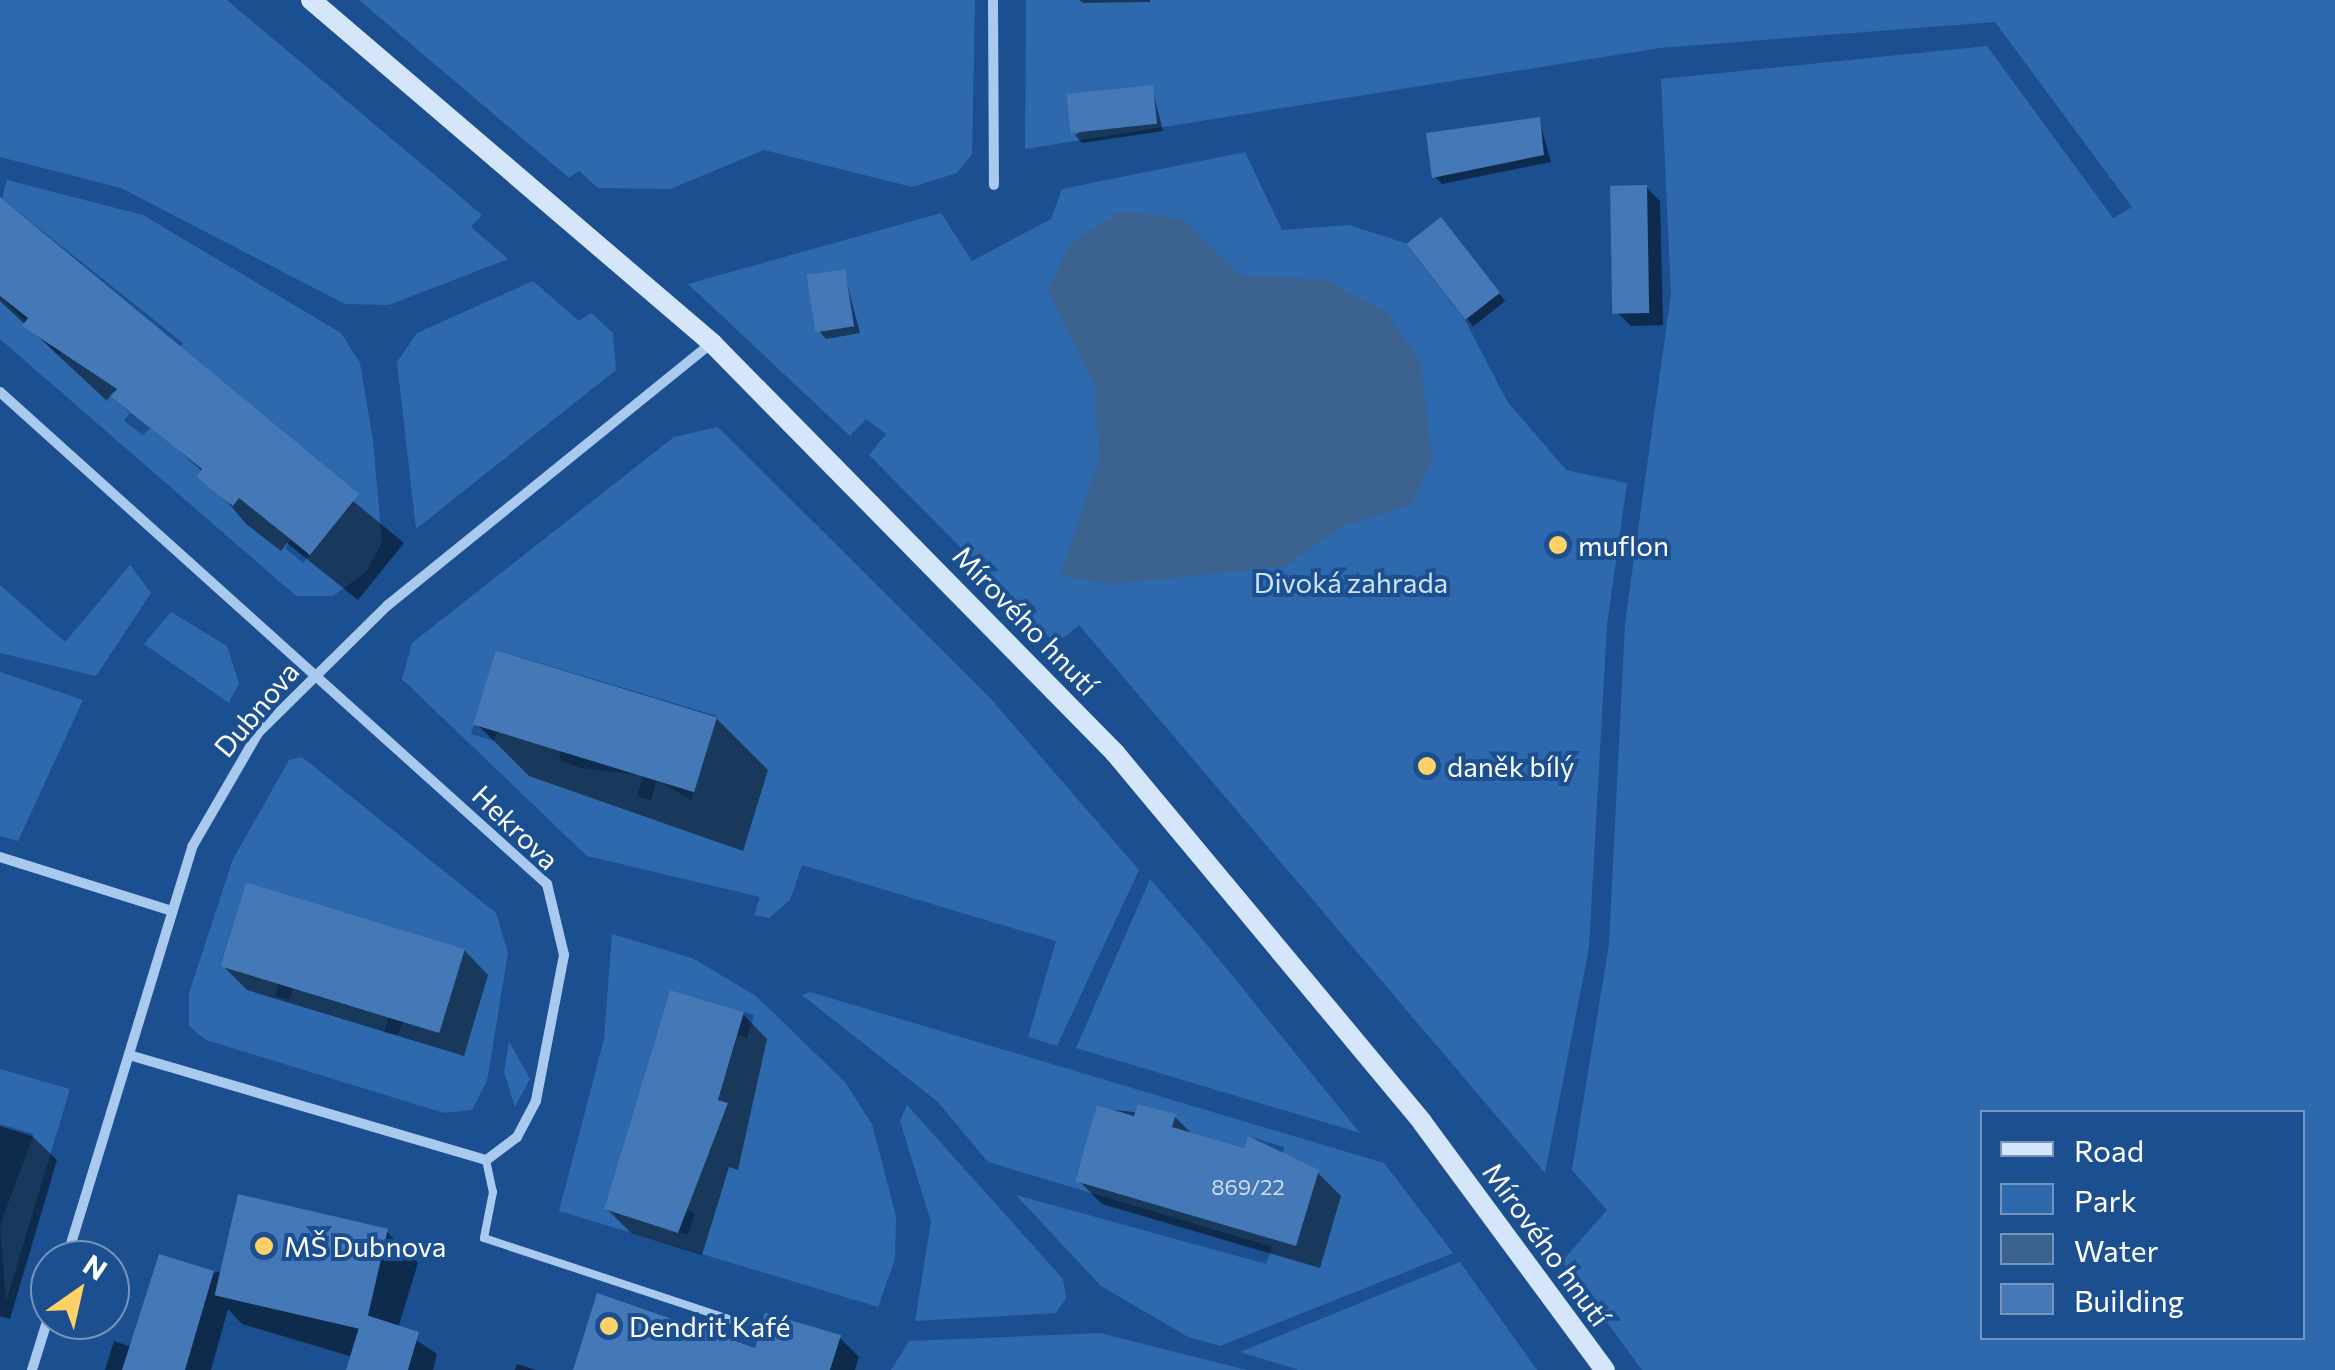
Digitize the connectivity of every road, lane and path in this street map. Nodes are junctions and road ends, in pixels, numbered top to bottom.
1 (311, 0) edge
2 (994, 0) edge
3 (994, 185) dead end
4 (712, 343) junction
5 (0, 392) edge
6 (316, 671) junction
7 (0, 857) edge
8 (169, 910) junction
9 (129, 1056) junction
10 (486, 1160) junction
11 (72, 1240) edge
12 (732, 1320) dead end
13 (41, 1340) edge
14 (32, 1370) edge
15 (1604, 1370) edge

1 - 4 main road, Mírového hnutí
2 - 3 street
4 - 6 street, Dubnova
4 - 15 main road, Mírového hnutí
5 - 6 street, Hekrova
6 - 8 street, Dubnova
6 - 10 street, Hekrova
7 - 8 street
8 - 9 street, Dubnova
9 - 10 street
9 - 11 street, Dubnova
10 - 12 lane
13 - 14 street

